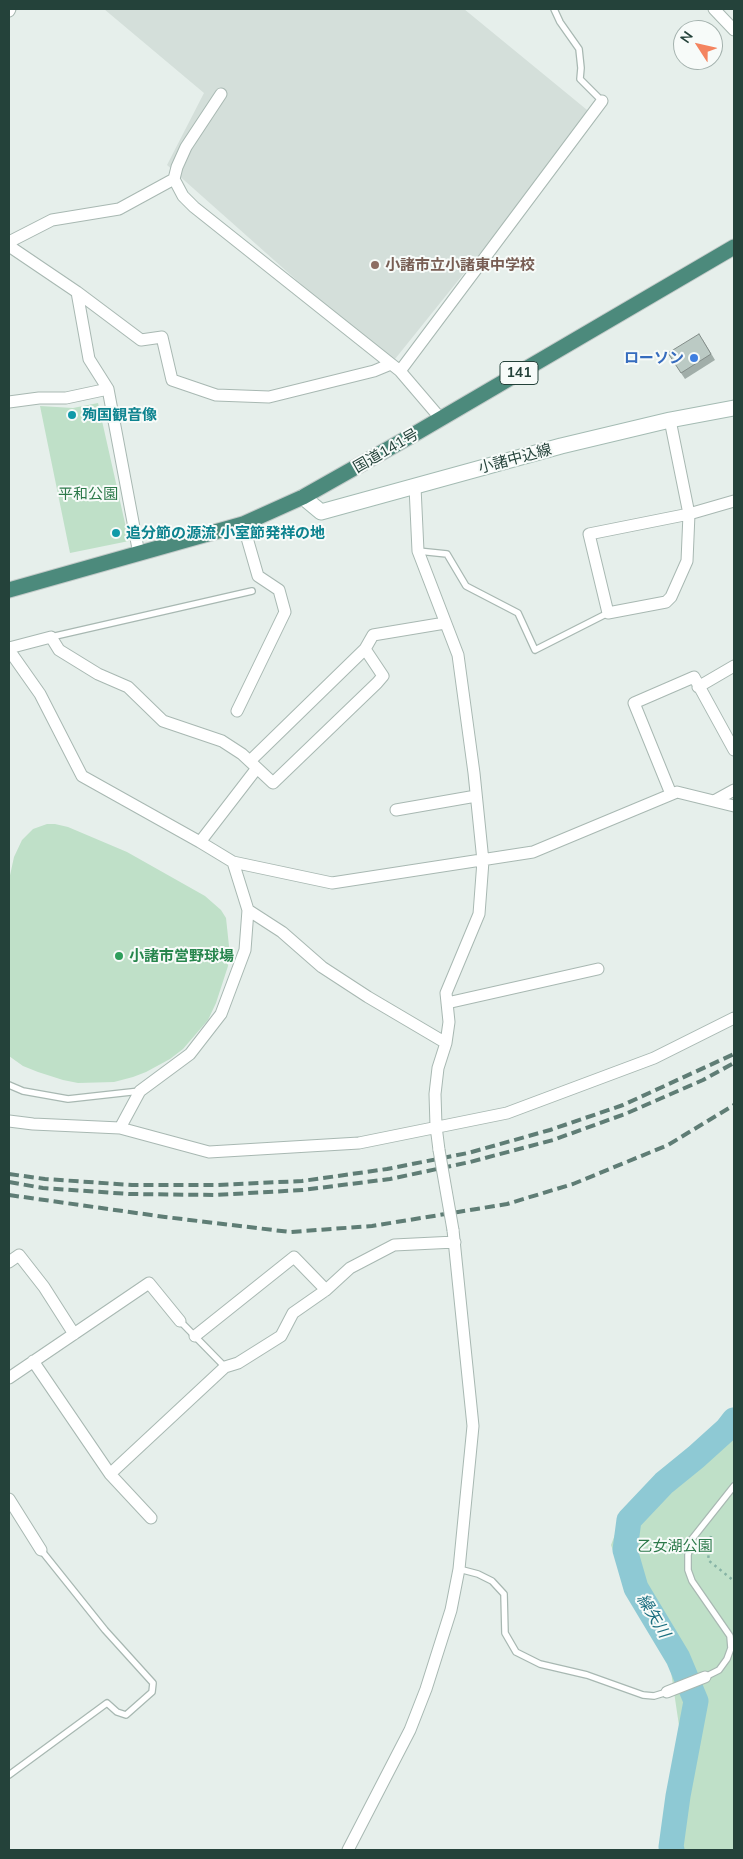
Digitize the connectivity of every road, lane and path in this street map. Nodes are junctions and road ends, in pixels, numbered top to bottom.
1 (554, 9) edge
2 (714, 9) edge
3 (734, 30) edge
4 (222, 94) dead end
5 (602, 101) joint
6 (174, 179) junction
7 (9, 244) edge
8 (734, 247) edge
9 (77, 292) junction
10 (395, 368) junction
11 (108, 389) junction
12 (9, 402) edge
13 (734, 408) edge
14 (441, 419) junction
15 (670, 420) junction
16 (416, 487) junction
17 (303, 497) junction
18 (734, 501) edge
19 (689, 514) junction
20 (243, 524) junction
21 (418, 550) junction
22 (139, 554) junction
23 (9, 590) edge
24 (252, 592) dead end
25 (608, 613) junction
26 (445, 623) junction
27 (51, 637) junction
28 (365, 648) junction
29 (9, 649) edge
30 (734, 666) edge
31 (698, 687) junction
32 (236, 711) dead end
33 (734, 750) edge
34 (253, 765) junction
35 (734, 790) edge
36 (671, 794) junction
37 (476, 796) junction
38 (714, 800) junction
39 (734, 806) edge
40 (396, 810) dead end
41 (200, 842) junction
42 (483, 861) junction
43 (233, 862) junction
44 (248, 910) junction
45 (598, 970) dead end
46 (447, 1003) junction
47 (734, 1018) edge
48 (446, 1043) junction
49 (9, 1085) edge
50 (140, 1091) junction
51 (9, 1121) edge
52 (436, 1126) junction
53 (120, 1128) junction
54 (455, 1242) junction
55 (9, 1262) edge
56 (326, 1290) junction
57 (180, 1321) joint
58 (74, 1334) junction
59 (195, 1336) junction
60 (33, 1361) junction
61 (225, 1367) junction
62 (9, 1378) edge
63 (110, 1474) junction
64 (734, 1486) edge
65 (9, 1499) edge
66 (151, 1518) dead end
67 (711, 1536) dead end
68 (41, 1550) joint
69 (459, 1569) junction
70 (734, 1581) edge
71 (705, 1677) joint
72 (667, 1692) joint
73 (9, 1775) edge
74 (348, 1850) edge

1 - 5 lane
2 - 3 street
4 - 6 street
5 - 10 street
6 - 7 street
6 - 10 street
7 - 9 street
8 - 14 highway, 国道141号 / 141
9 - 10 street
9 - 11 street
10 - 14 street
11 - 12 street
11 - 22 street
13 - 15 main road, 小諸中込線
14 - 17 highway, 国道141号 / 141
15 - 16 main road, 小諸中込線
15 - 19 street
16 - 17 main road, 小諸中込線
16 - 21 street
17 - 20 highway, 国道141号 / 141
18 - 19 street
19 - 25 street
19 - 25 street
20 - 22 highway, 国道141号 / 141
20 - 32 street
21 - 25 lane
21 - 26 street
22 - 23 highway, 国道141号 / 141
24 - 27 lane
26 - 28 street
26 - 37 street
27 - 29 street
27 - 34 street
28 - 34 street
28 - 34 street
29 - 41 street
30 - 31 street
31 - 33 street
31 - 36 street
34 - 41 street
35 - 38 street
36 - 38 street
36 - 42 street
37 - 40 street
37 - 42 street
38 - 39 street
41 - 43 street
42 - 43 street
42 - 46 street
43 - 44 street
44 - 48 street
44 - 50 street
45 - 46 street
46 - 48 street
47 - 52 street
48 - 52 street
49 - 50 lane
50 - 53 street
51 - 53 street
52 - 53 street
52 - 54 street, bridge
54 - 56 street
54 - 69 street
55 - 58 street
56 - 59 street
56 - 61 street
57 - 58 street
57 - 59 lane
58 - 60 street
59 - 61 lane
60 - 62 street
60 - 63 street
61 - 63 street
63 - 66 street
64 - 71 lane
65 - 68 street
67 - 70 path
68 - 73 lane
69 - 72 lane
69 - 74 street
71 - 72 street

